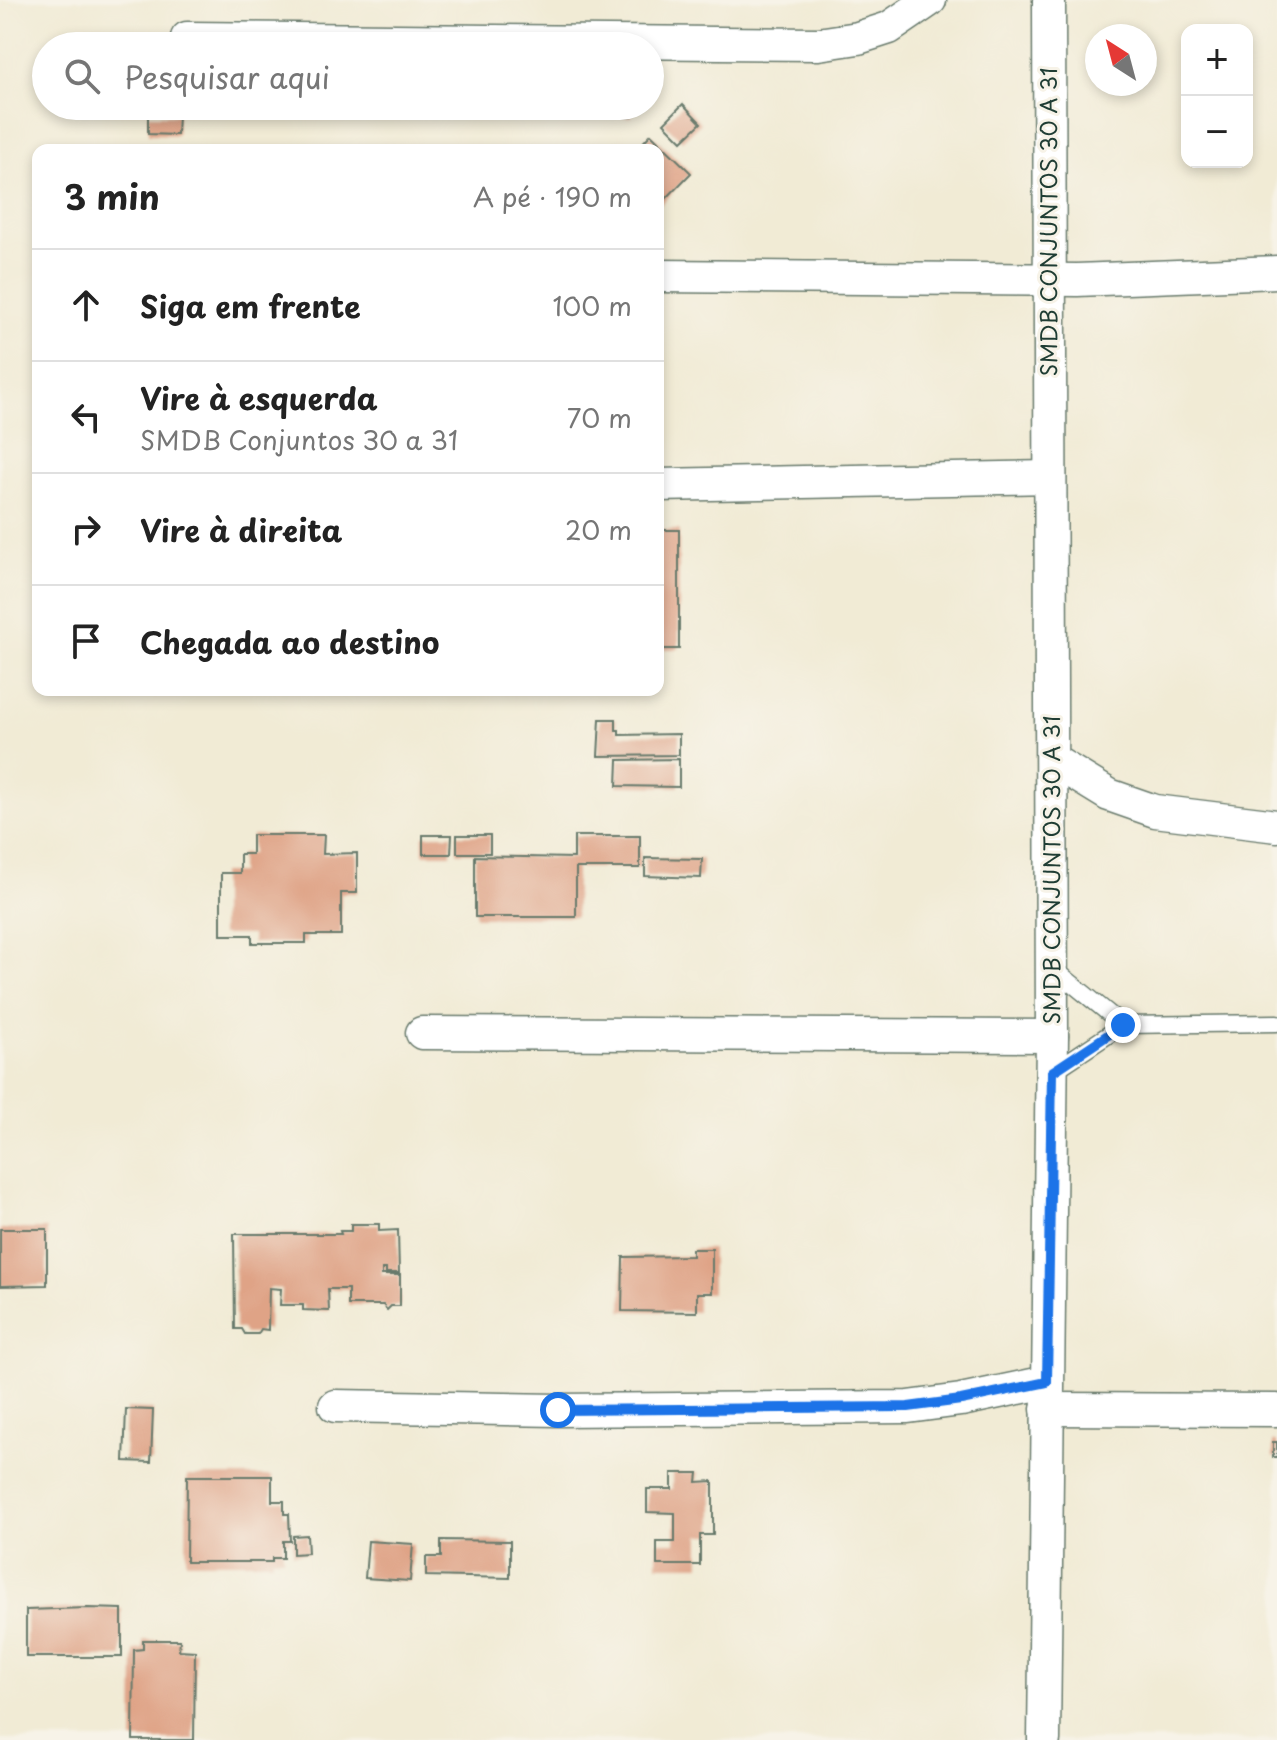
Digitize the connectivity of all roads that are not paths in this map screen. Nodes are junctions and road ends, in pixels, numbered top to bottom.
1 (930, 0) edge
2 (1042, 4) edge
3 (664, 43) edge
4 (1277, 272) edge
5 (664, 276) edge
6 (1048, 280) junction
7 (1050, 477) junction
8 (664, 485) edge
9 (1052, 760) junction
10 (1277, 826) edge
11 (1053, 968) junction
12 (1277, 1023) edge
13 (1123, 1025) junction
14 (422, 1033) dead end
15 (1052, 1036) junction
16 (1052, 1072) junction
17 (1047, 1396) junction
18 (335, 1406) dead end
19 (1277, 1410) edge
20 (1044, 1740) edge

1 - 3 street
2 - 6 street, SMDB CONJUNTOS 30 A 31
4 - 6 street
5 - 6 street
6 - 7 street, SMDB CONJUNTOS 30 A 31
7 - 8 street
7 - 9 street, SMDB CONJUNTOS 30 A 31
9 - 10 street
9 - 11 street, SMDB CONJUNTOS 30 A 31
11 - 13 lane
11 - 15 street, SMDB CONJUNTOS 30 A 31
12 - 13 lane
13 - 16 lane
14 - 15 street
15 - 16 street, SMDB CONJUNTOS 30 A 31
16 - 17 street, SMDB CONJUNTOS 30 A 31
17 - 18 street
17 - 19 street
17 - 20 street, SMDB CONJUNTOS 30 A 31

